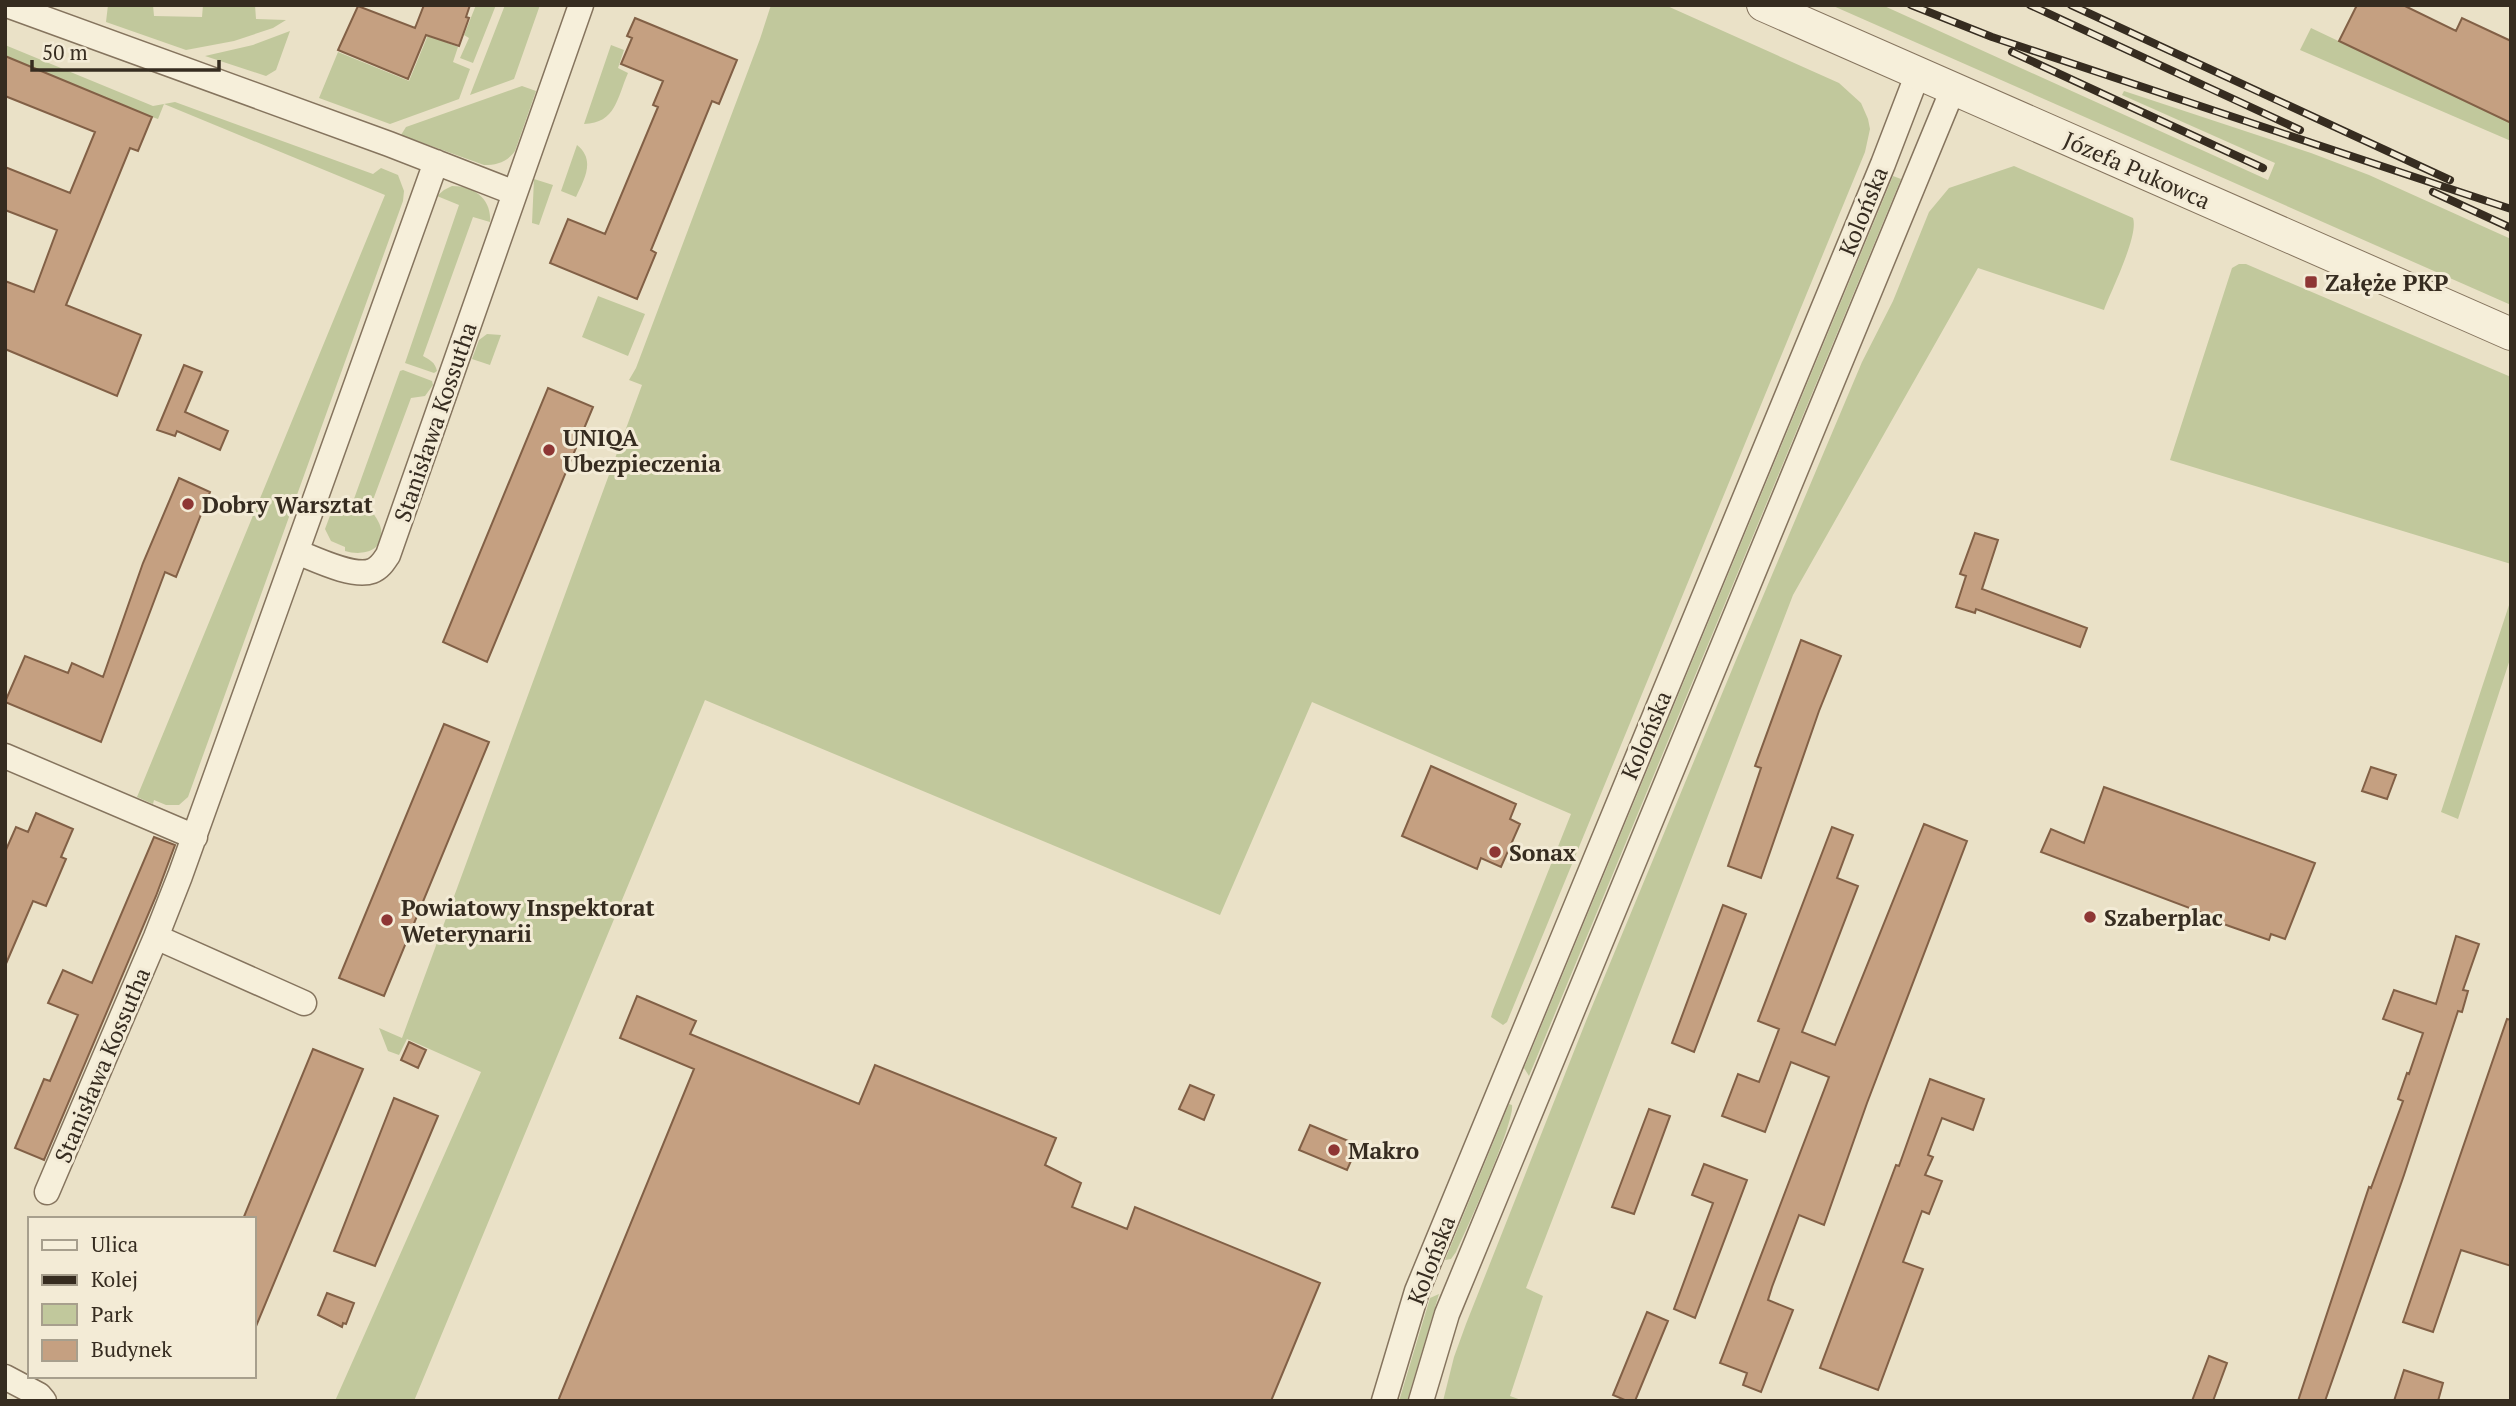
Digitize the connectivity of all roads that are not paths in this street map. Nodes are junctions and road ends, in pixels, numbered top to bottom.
1 (7, 5) edge
2 (580, 5) edge
3 (1763, 5) edge
4 (1918, 73) junction
5 (1953, 89) junction
6 (436, 162) junction
7 (515, 193) junction
8 (2511, 334) edge
9 (296, 552) junction
10 (5, 756) edge
11 (195, 837) junction
12 (156, 937) junction
13 (304, 1003) dead end
14 (47, 1192) dead end
15 (5, 1377) edge
16 (44, 1401) edge
17 (1384, 1401) edge
18 (1421, 1401) edge

1 - 6 street
2 - 7 street, Stanisława Kossutha
3 - 4 street, Józefa Pukowca
4 - 5 street, Józefa Pukowca
4 - 17 street, Kolońska
5 - 8 street, Józefa Pukowca
5 - 18 street, Kolońska
6 - 7 street
6 - 9 street, Stanisława Kossutha
7 - 9 street, Stanisława Kossutha
9 - 11 street, Stanisława Kossutha
10 - 11 street
11 - 12 street, Stanisława Kossutha
12 - 13 street, Stanisława Kossutha
12 - 14 street, Stanisława Kossutha
15 - 16 street

